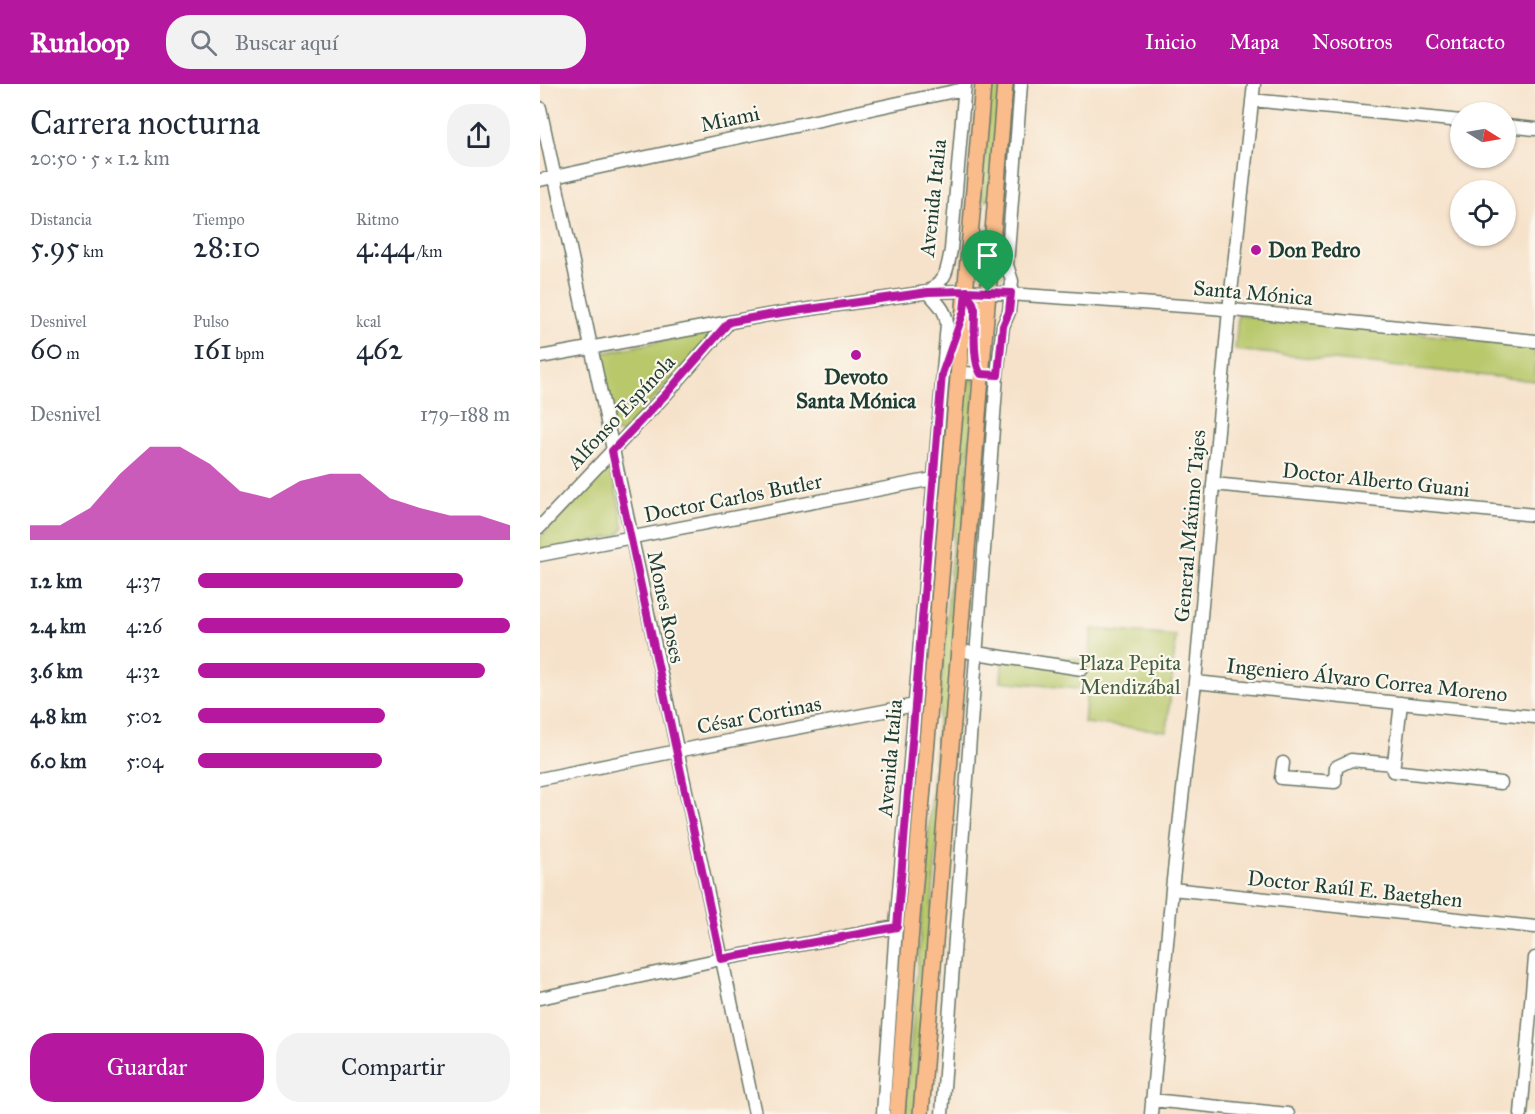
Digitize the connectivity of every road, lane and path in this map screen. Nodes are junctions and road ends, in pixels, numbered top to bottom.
1 (983, 84) edge
2 (1005, 84) edge
3 (1021, 84) edge
4 (1254, 84) edge
5 (964, 87) edge
6 (1252, 100) junction
7 (540, 108) edge
8 (1450, 120) edge
9 (1516, 127) edge
10 (1535, 129) edge
11 (556, 177) junction
12 (540, 180) edge
13 (974, 207) junction
14 (996, 208) junction
15 (966, 291) junction
16 (928, 292) junction
17 (988, 292) junction
18 (1011, 293) junction
19 (1230, 310) junction
20 (964, 311) junction
21 (729, 322) junction
22 (1535, 340) edge
23 (590, 347) junction
24 (540, 357) edge
25 (959, 373) junction
26 (942, 374) junction
27 (981, 374) junction
28 (998, 375) junction
29 (939, 406) junction
30 (956, 408) junction
31 (977, 436) junction
32 (993, 437) junction
33 (612, 451) junction
34 (933, 479) junction
35 (1213, 484) junction
36 (1535, 515) edge
37 (540, 527) edge
38 (631, 537) junction
39 (540, 555) edge
40 (959, 651) junction
41 (976, 653) junction
42 (1082, 669) dead end
43 (1195, 682) junction
44 (1401, 703) junction
45 (915, 705) junction
46 (1535, 717) edge
47 (677, 751) junction
48 (1283, 763) dead end
49 (1394, 764) junction
50 (540, 779) edge
51 (1501, 783) dead end
52 (1172, 889) junction
53 (897, 927) junction
54 (1535, 927) edge
55 (1535, 958) edge
56 (721, 959) junction
57 (540, 998) edge
58 (1152, 1100) junction
59 (755, 1114) edge
60 (883, 1114) edge
61 (897, 1114) edge
62 (921, 1114) edge
63 (942, 1114) edge
64 (1151, 1114) edge
65 (1288, 1114) edge
66 (1521, 1114) edge

1 - 13 main road, Avenida Italia
2 - 14 main road
3 - 18 street
4 - 6 street, General Máximo Tajes
5 - 11 street, Miami
5 - 16 street, Avenida Italia
6 - 8 street
6 - 19 street, General Máximo Tajes
7 - 11 street, Mones Roses
9 - 10 street
11 - 12 street, Miami
11 - 23 street, Mones Roses
13 - 14 street, Avenida Italia
13 - 15 main road, Avenida Italia
13 - 17 main road
14 - 17 main road
15 - 16 street, Santa Mónica
15 - 17 street, Santa Mónica
15 - 20 main road, Avenida Italia
15 - 27 main road
16 - 21 street, Santa Mónica
16 - 26 street, Avenida Italia
17 - 18 street, Santa Mónica
17 - 27 main road
18 - 19 street, Santa Mónica
18 - 28 street
19 - 22 street, Santa Mónica
19 - 35 street, General Máximo Tajes
20 - 25 main road, Avenida Italia
20 - 26 street, Avenida Italia
21 - 23 street, Santa Mónica
21 - 33 street, Alfonso Espínola
23 - 24 street, Santa Mónica
23 - 33 street, Mones Roses
25 - 27 street
25 - 30 main road, Avenida Italia
26 - 29 street, Avenida Italia
27 - 28 street
27 - 31 main road
28 - 32 street
29 - 30 street
29 - 34 street, Avenida Italia
30 - 61 main road, Avenida Italia
31 - 32 street
31 - 40 main road
32 - 41 street
33 - 37 street, Alfonso Espínola
33 - 38 street, Mones Roses
34 - 38 street, Doctor Carlos Butler
34 - 45 street, Avenida Italia
35 - 36 street, Doctor Alberto Guani
35 - 43 street, General Máximo Tajes
38 - 39 street, Doctor Carlos Butler
38 - 47 street, Mones Roses
40 - 41 street
40 - 62 main road
41 - 42 street
41 - 63 street
43 - 44 street, Ingeniero Álvaro Correa Moreno
43 - 52 street, General Máximo Tajes
44 - 46 street, Ingeniero Álvaro Correa Moreno
44 - 49 street
45 - 47 street, César Cortinas
45 - 53 street, Avenida Italia
47 - 50 street, César Cortinas
47 - 56 street, Mones Roses
48 - 49 street
49 - 51 street
52 - 54 street, Doctor Raúl E. Baetghen
52 - 58 street, General Máximo Tajes
53 - 56 street
53 - 60 street, Avenida Italia
55 - 66 street
56 - 57 street
56 - 59 street, Mones Roses
58 - 64 street, General Máximo Tajes
58 - 65 street

